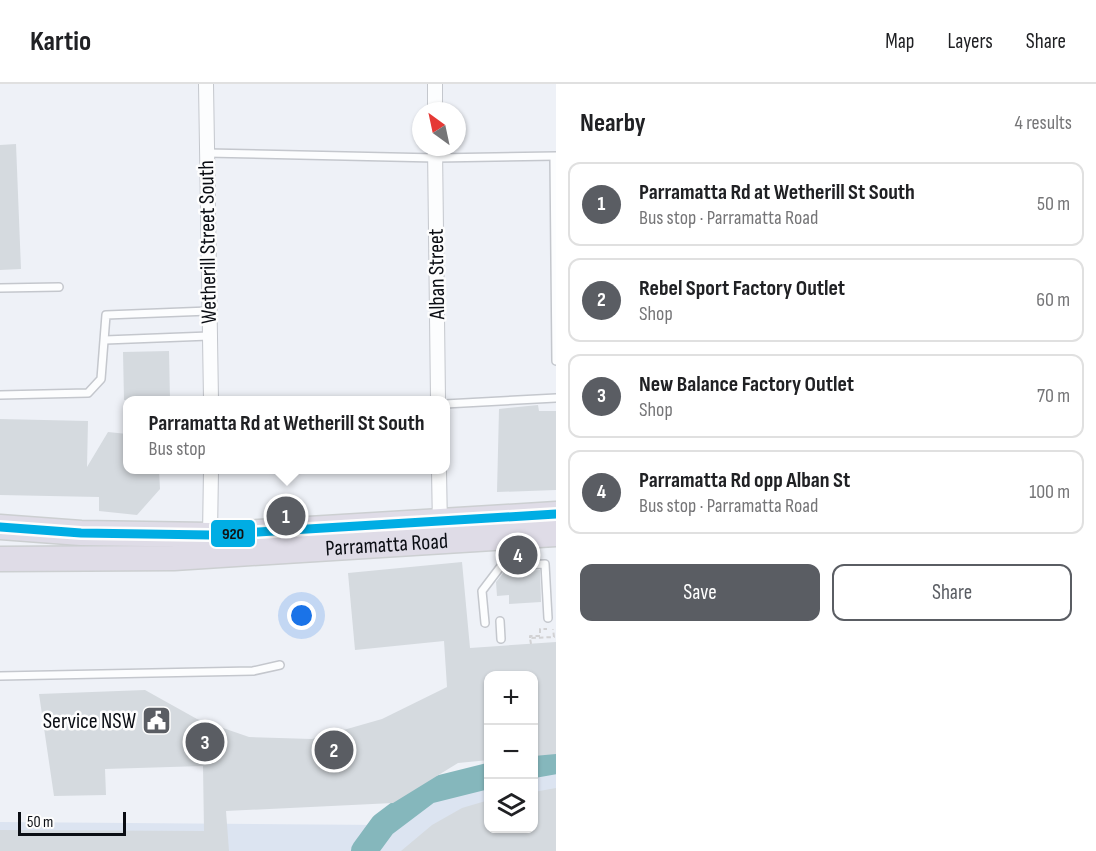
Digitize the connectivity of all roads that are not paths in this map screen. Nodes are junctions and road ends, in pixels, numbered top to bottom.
1 (206, 84) edge
2 (435, 84) edge
3 (435, 102) edge
4 (412, 152) edge
5 (207, 153) junction
6 (466, 153) edge
7 (436, 156) edge
8 (555, 157) edge
9 (59, 287) dead end
10 (0, 288) edge
11 (209, 311) junction
12 (209, 336) junction
13 (105, 340) junction
14 (556, 361) edge
15 (0, 395) edge
16 (211, 396) edge
17 (438, 396) edge
18 (556, 398) edge
19 (450, 404) edge
20 (211, 474) edge
21 (439, 474) edge
22 (556, 514) edge
23 (0, 527) edge
24 (440, 531) junction
25 (556, 534) edge
26 (210, 535) junction
27 (0, 558) edge
28 (548, 618) dead end
29 (500, 621) dead end
30 (484, 622) dead end
31 (501, 639) dead end
32 (280, 665) dead end
33 (0, 676) edge

1 - 5 street, Wetherill Street South
2 - 3 street
4 - 5 lane
5 - 11 street, Wetherill Street South
6 - 8 lane
7 - 17 street, Alban Street
8 - 14 lane
9 - 10 lane
11 - 12 street, Wetherill Street South
11 - 13 lane
12 - 13 lane
12 - 16 street, Wetherill Street South
13 - 15 lane
18 - 19 lane
20 - 26 street
21 - 24 street
22 - 24 highway, Parramatta Road
23 - 26 highway, Parramatta Road
24 - 25 highway, Parramatta Road
24 - 26 highway, Parramatta Road
24 - 27 highway, Parramatta Road
28 - 30 lane
29 - 31 lane
32 - 33 lane

